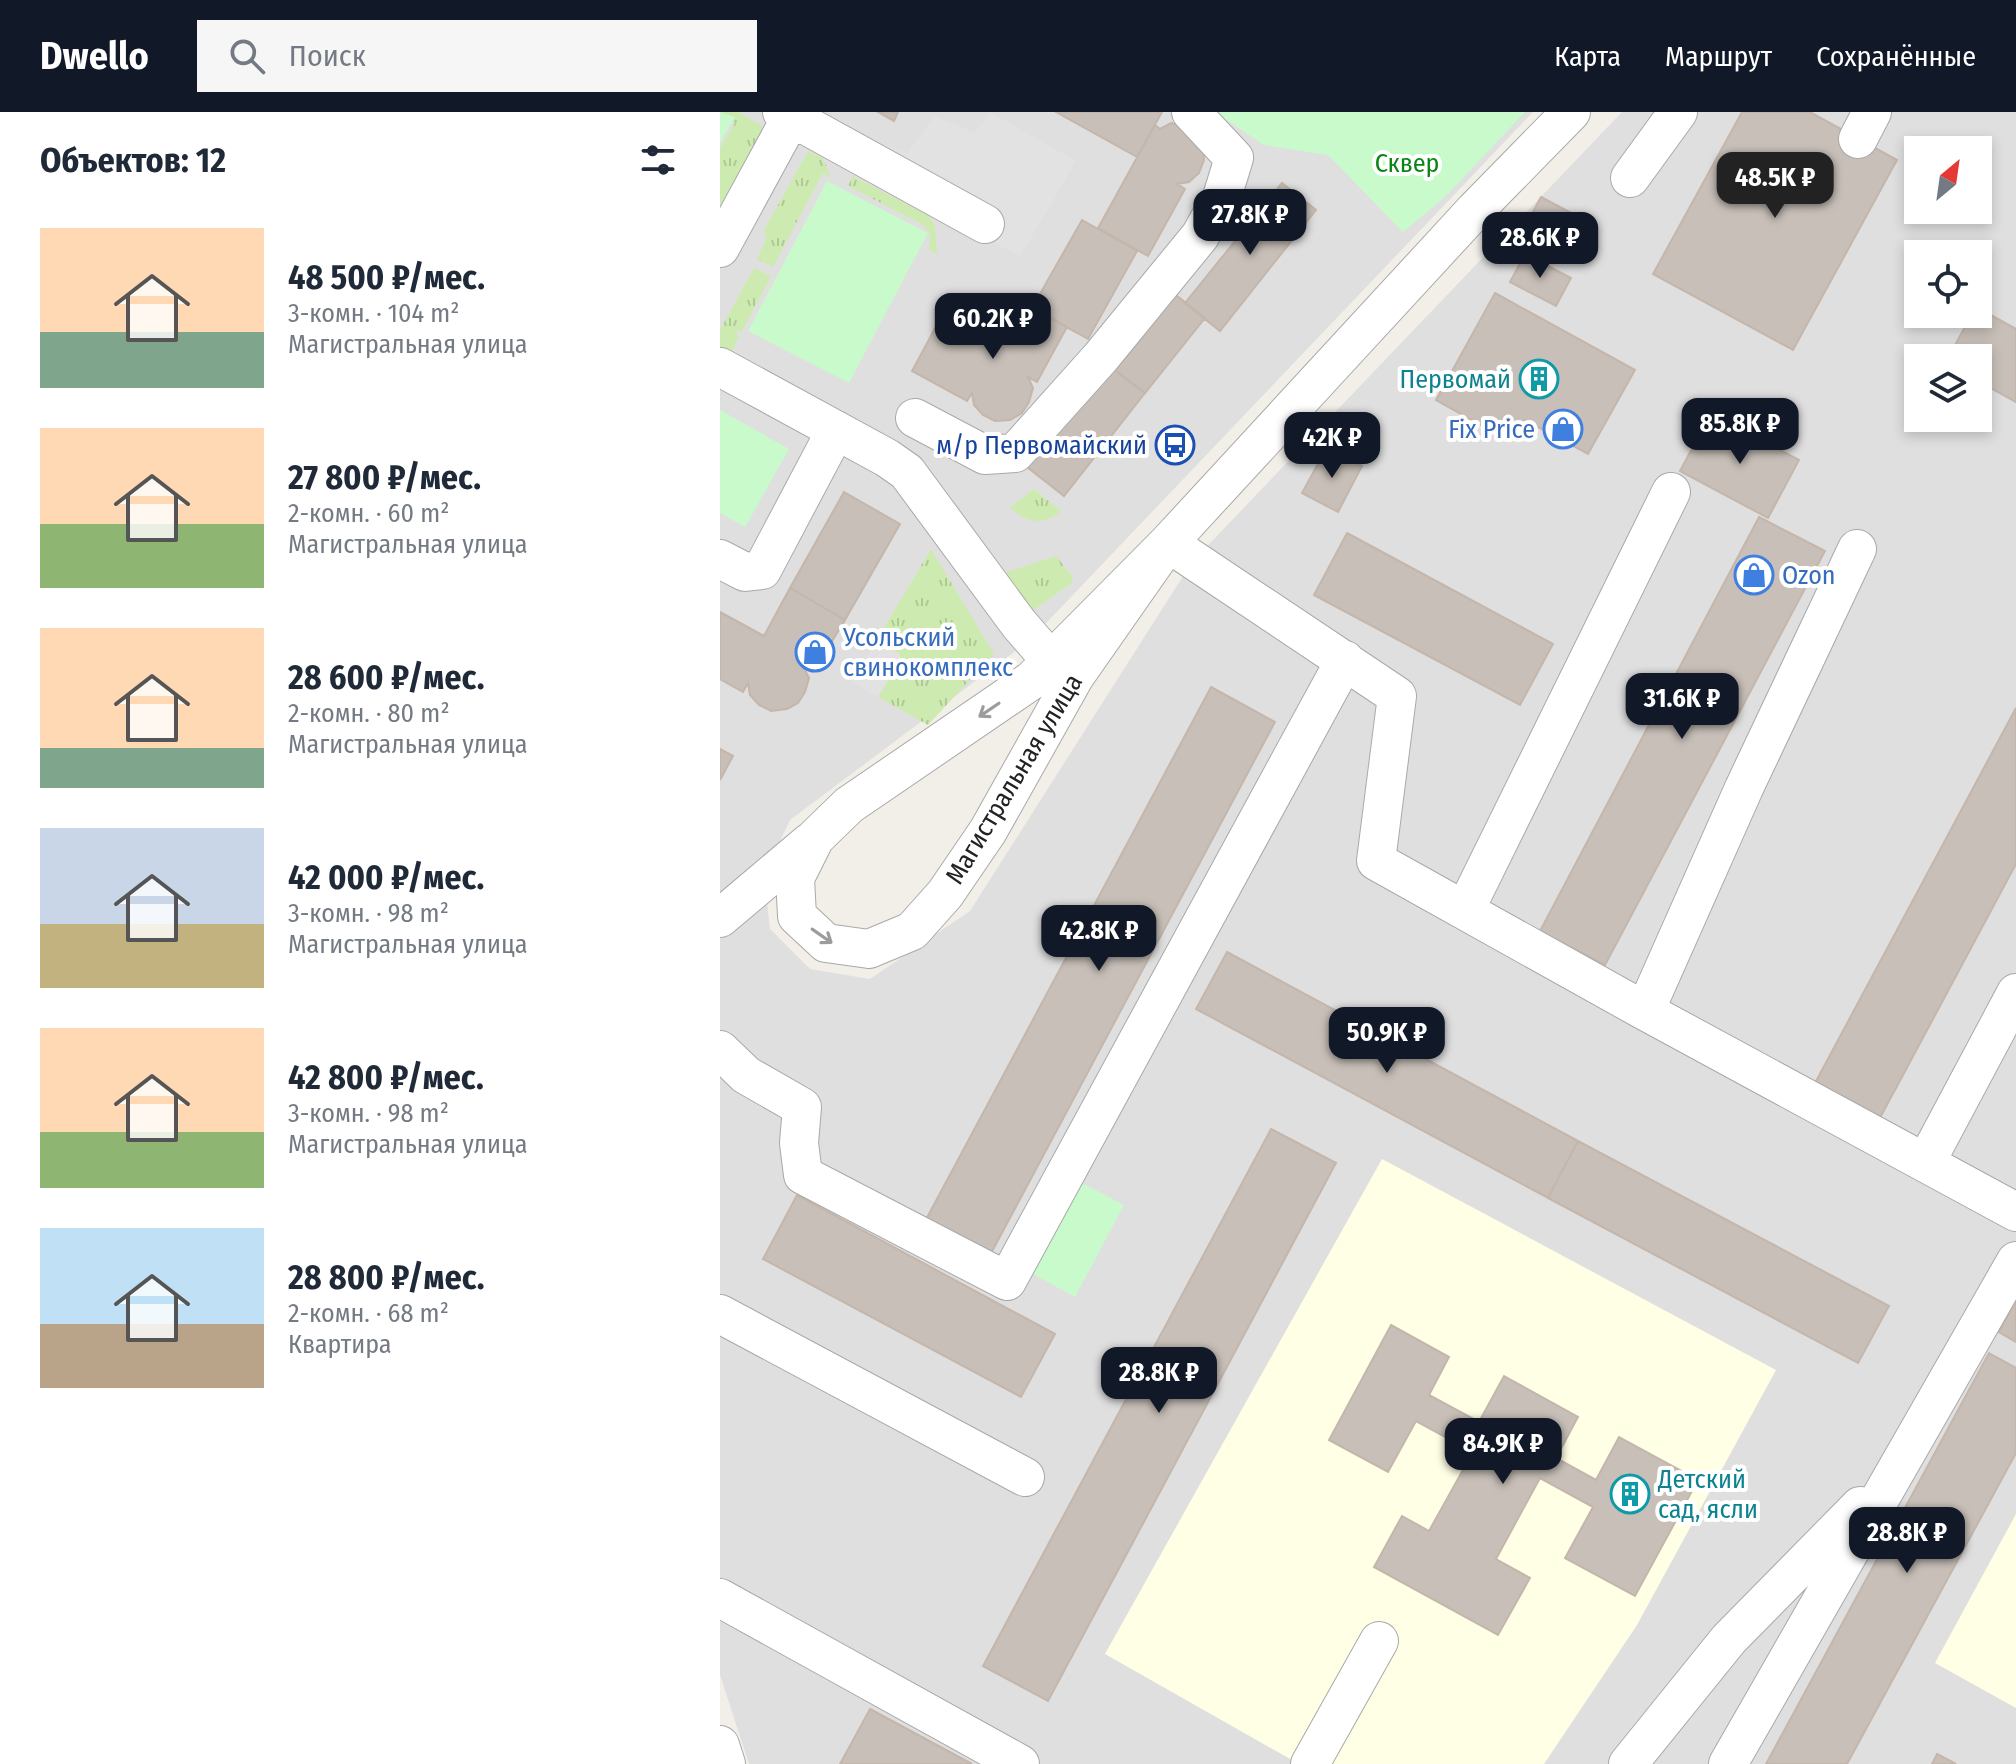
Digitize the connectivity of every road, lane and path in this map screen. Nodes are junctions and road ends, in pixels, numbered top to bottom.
1 (1191, 112) edge
2 (1571, 112) edge
3 (1678, 112) edge
4 (789, 114) edge
5 (1630, 178) dead end
6 (985, 224) dead end
7 (720, 248) edge
8 (720, 367) edge
9 (915, 418) dead end
10 (836, 430) junction
11 (1671, 492) dead end
12 (1168, 543) junction
13 (1857, 549) dead end
14 (720, 559) edge
15 (1345, 660) junction
16 (1063, 669) junction
17 (815, 838) junction
18 (1465, 910) junction
19 (720, 918) edge
20 (2016, 993) edge
21 (1645, 1011) junction
22 (720, 1050) edge
23 (1926, 1162) junction
24 (2016, 1212) edge
25 (2016, 1261) edge
26 (720, 1314) edge
27 (1896, 1470) junction
28 (1025, 1477) dead end
29 (720, 1598) edge
30 (1379, 1641) dead end
31 (720, 1745) edge
32 (726, 1764) edge
33 (1020, 1764) edge
34 (1310, 1764) edge
35 (1628, 1764) edge
36 (1728, 1764) edge

1 - 9 street
2 - 12 street, Магистральная улица
3 - 5 street
4 - 6 street
4 - 7 street
8 - 10 street
10 - 14 street
10 - 16 street
11 - 18 street
12 - 15 street
12 - 16 street, Магистральная улица
13 - 21 street
15 - 18 street
15 - 22 street
16 -> 17 street, Магистральная улица
17 -> 16 street, Магистральная улица
17 - 19 street
18 - 21 street
20 - 23 street
21 - 23 street
23 - 24 street
25 - 27 street
26 - 28 street
27 - 35 street
27 - 36 street
29 - 33 street
30 - 34 street
31 - 32 street

